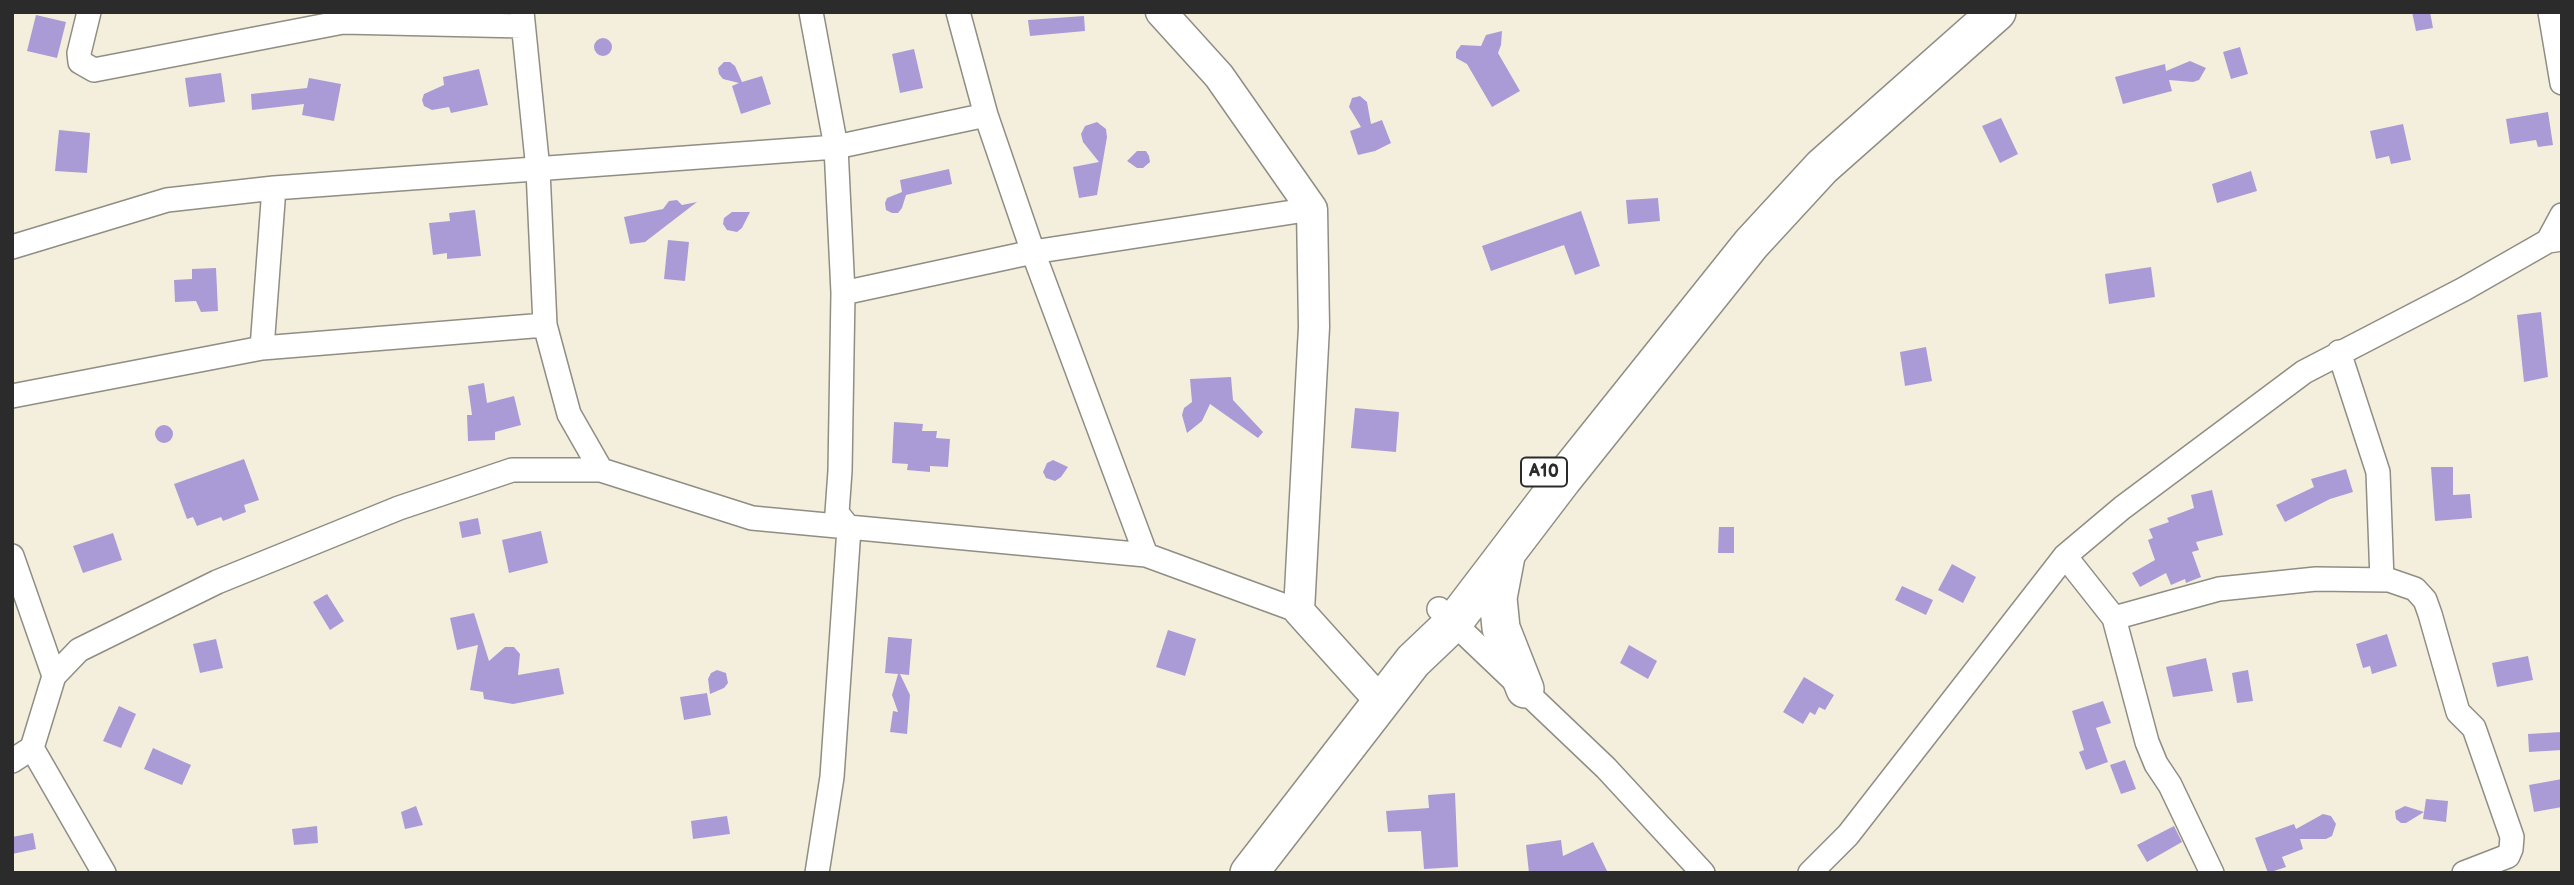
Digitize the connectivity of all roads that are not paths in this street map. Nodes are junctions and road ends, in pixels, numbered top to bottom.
1 (89, 12) edge
2 (811, 12) edge
3 (958, 12) edge
4 (1161, 12) edge
5 (1997, 12) edge
6 (2550, 12) edge
7 (523, 19) edge
8 (2562, 83) edge
9 (986, 115) junction
10 (836, 147) junction
11 (538, 170) junction
12 (274, 188) junction
13 (1312, 209) junction
14 (2562, 215) edge
15 (2555, 240) edge
16 (12, 247) edge
17 (1033, 252) junction
18 (843, 293) junction
19 (1700, 304) junction
20 (545, 325) junction
21 (262, 348) junction
22 (2339, 352) junction
23 (12, 396) edge
24 (601, 470) junction
25 (849, 528) junction
26 (1146, 555) junction
27 (1506, 555) junction
28 (2065, 555) junction
29 (12, 556) edge
30 (2382, 580) junction
31 (1298, 611) junction
32 (1447, 616) junction
33 (2114, 618) junction
34 (54, 676) junction
35 (1525, 689) junction
36 (1381, 702) junction
37 (32, 748) junction
38 (12, 761) edge
39 (1698, 871) edge
40 (104, 873) edge
41 (817, 873) edge
42 (1249, 873) edge
43 (1810, 873) edge
44 (2212, 873) edge
45 (2464, 873) edge

1 - 7 street
2 - 10 street
3 - 9 street
4 - 13 street
5 - 19 main road, A10
6 - 8 street
7 - 11 street
9 - 10 street
9 - 17 street
10 - 11 street
10 - 18 street
11 - 12 street
11 - 20 street
12 - 16 street
12 - 21 street
13 - 17 street
13 - 31 street
14 - 15 street
15 - 22 street
17 - 18 street
17 - 26 street
18 - 25 street
19 - 27 main road, A10
19 - 32 main road, A10
20 - 21 street
20 - 24 street
21 - 23 street
22 - 28 street
22 - 30 street
24 - 25 street
24 - 34 street
25 - 26 street
25 - 41 street
26 - 31 street
27 - 32 main road, A10
27 - 35 main road
28 - 33 street
28 - 43 street
29 - 34 street
30 - 33 street
30 - 45 street
31 - 36 street
32 - 35 street
32 - 36 main road, A10
33 - 44 street
34 - 37 street
35 - 39 street
36 - 42 main road, A10
37 - 38 street
37 - 40 street

